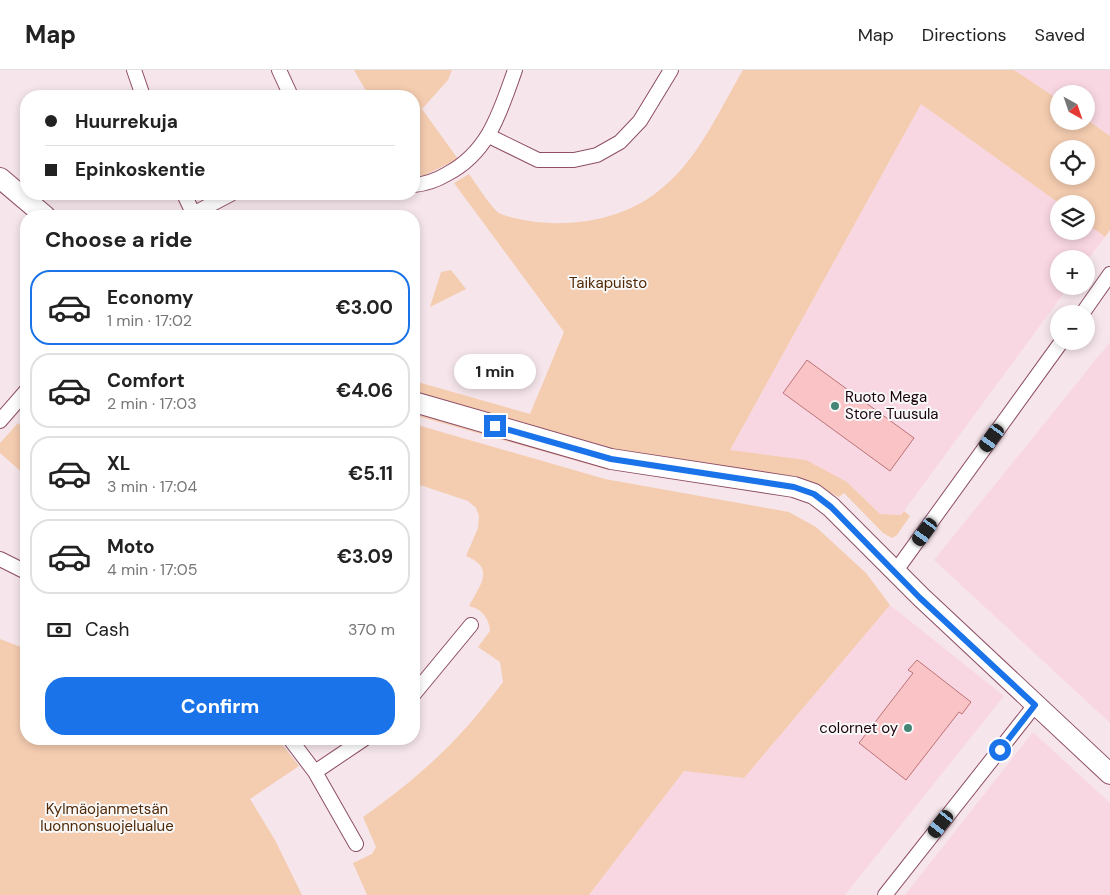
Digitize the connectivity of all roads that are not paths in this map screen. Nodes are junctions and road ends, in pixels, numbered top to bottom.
1 (134, 70) edge
2 (279, 70) edge
3 (515, 70) edge
4 (671, 70) edge
5 (140, 90) edge
6 (287, 90) edge
7 (489, 136) junction
8 (0, 178) edge
9 (420, 184) edge
10 (20, 195) edge
11 (26, 200) edge
12 (220, 200) edge
13 (38, 210) edge
14 (201, 210) edge
15 (1110, 274) edge
16 (1088, 305) edge
17 (1055, 350) edge
18 (20, 397) edge
19 (420, 404) edge
20 (0, 421) edge
21 (0, 559) edge
22 (20, 569) edge
23 (895, 572) junction
24 (470, 625) dead end
25 (420, 687) edge
26 (1035, 705) junction
27 (295, 745) edge
28 (355, 745) edge
29 (315, 772) junction
30 (1110, 774) edge
31 (356, 844) dead end
32 (885, 895) edge

1 - 5 street
2 - 6 street
3 - 7 street
4 - 7 street
7 - 9 street
8 - 10 street
11 - 13 street
12 - 14 street
15 - 16 street
17 - 23 street
18 - 20 street
19 - 23 street
21 - 22 street
23 - 26 street
24 - 25 street
26 - 30 street
26 - 32 street
27 - 29 street
28 - 29 street
29 - 31 street

